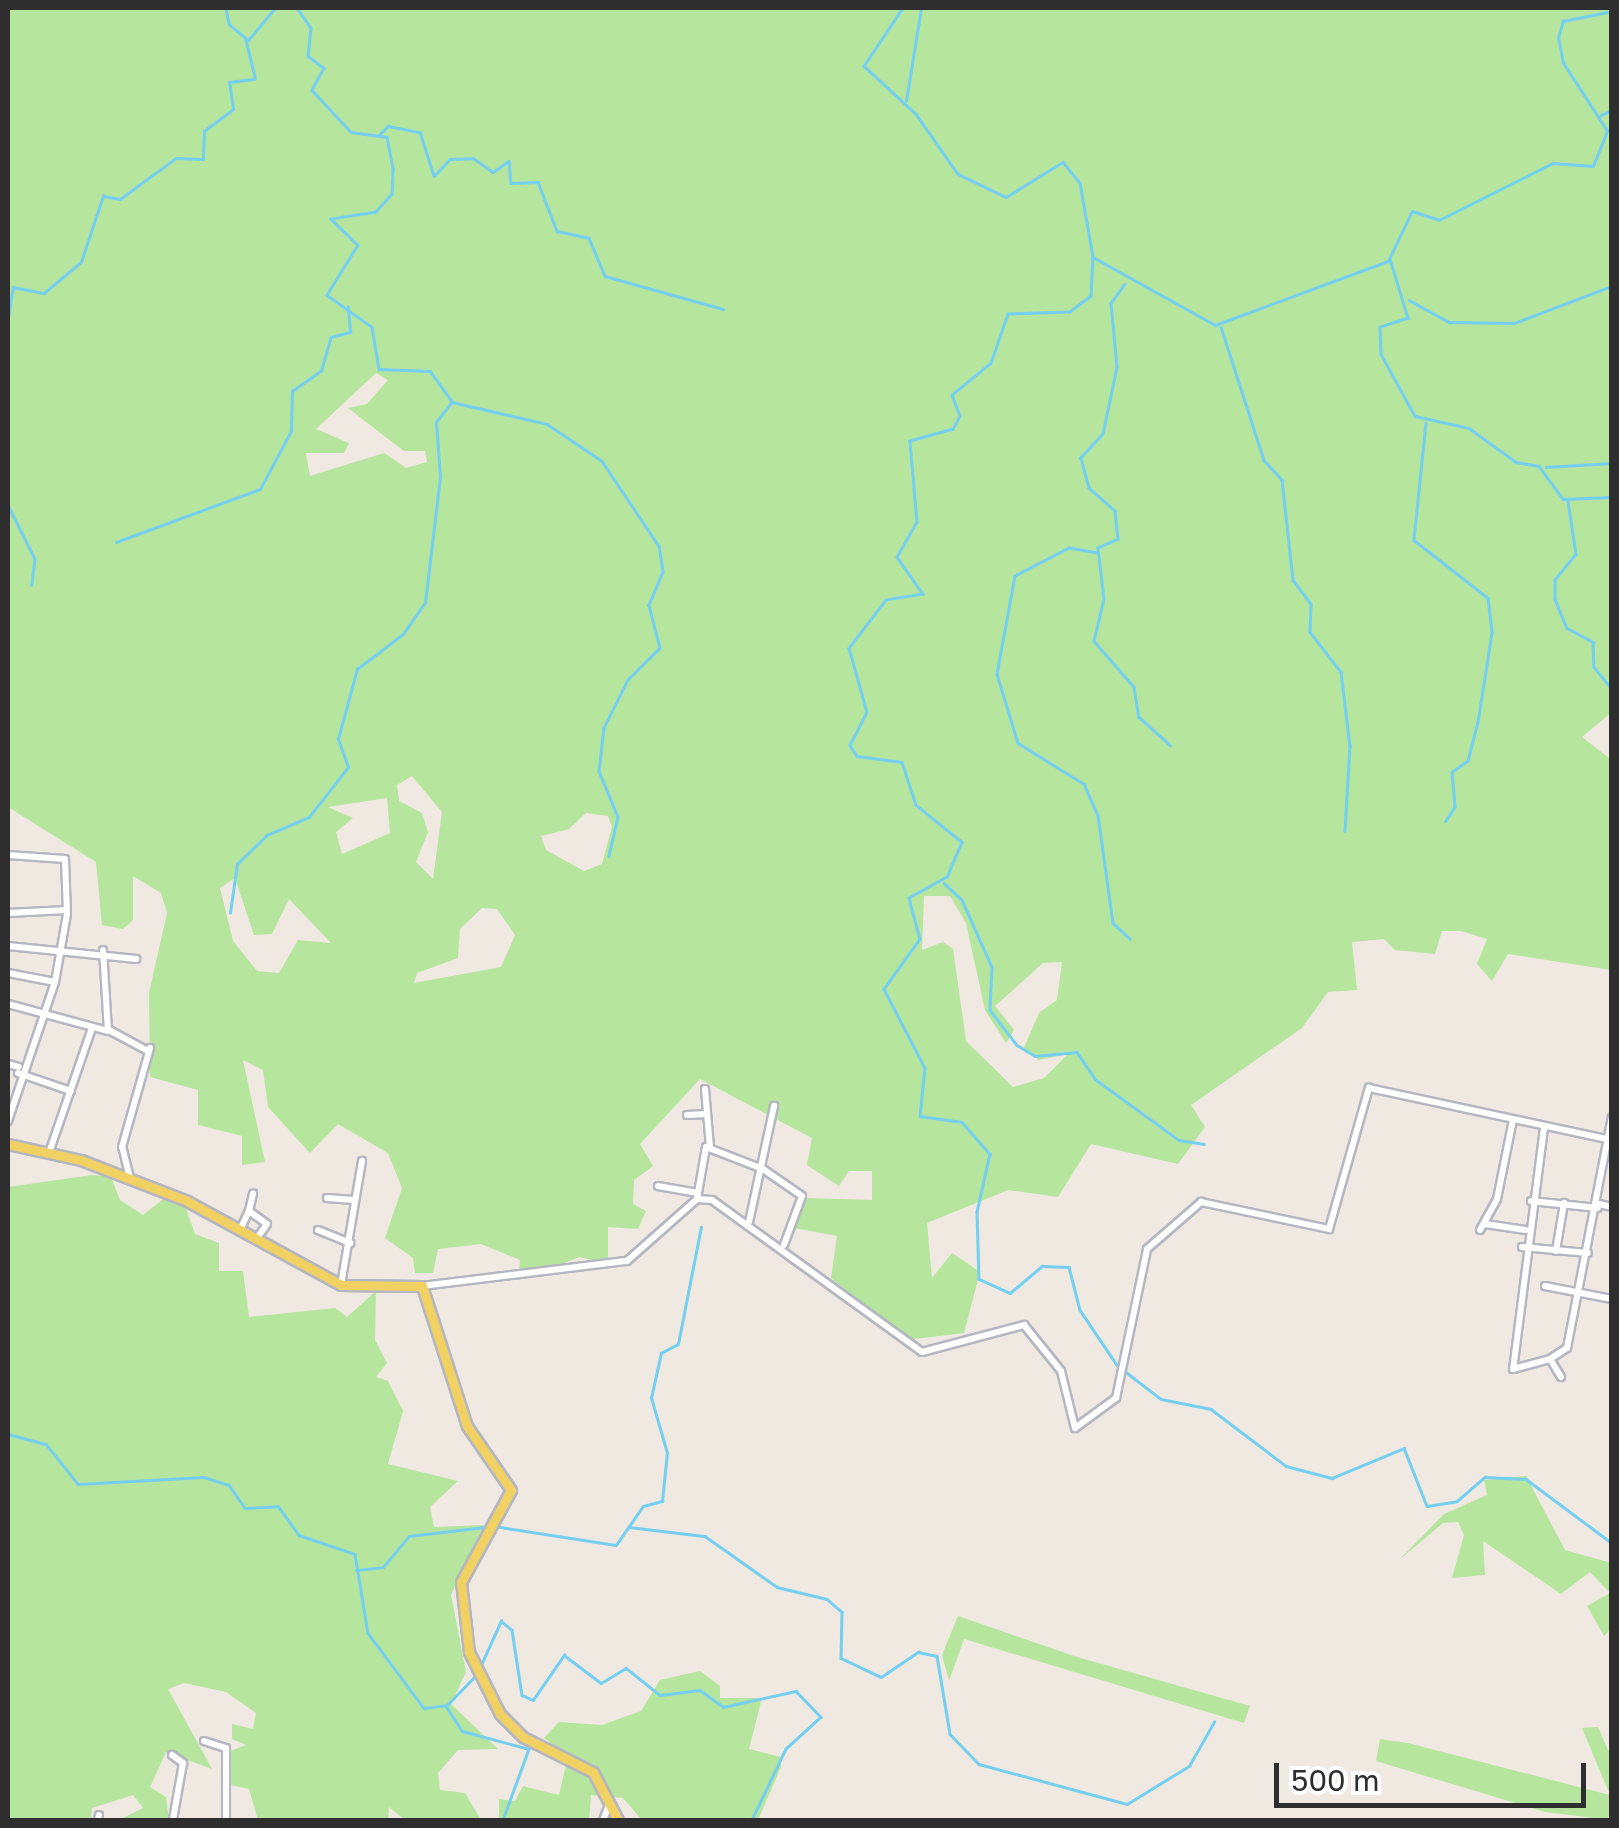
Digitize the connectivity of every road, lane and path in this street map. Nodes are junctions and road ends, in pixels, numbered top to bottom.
1 (8, 856) edge
2 (67, 910) junction
3 (8, 913) edge
4 (8, 946) edge
5 (64, 946) junction
6 (103, 950) junction
7 (136, 960) dead end
8 (8, 973) edge
9 (55, 982) junction
10 (8, 1004) edge
11 (42, 1014) junction
12 (92, 1028) junction
13 (109, 1030) junction
14 (8, 1064) edge
15 (19, 1070) junction
16 (705, 1089) dead end
17 (72, 1091) junction
18 (774, 1106) dead end
19 (706, 1114) junction
20 (687, 1115) dead end
21 (1612, 1117) edge
22 (1513, 1120) junction
23 (8, 1121) edge
24 (1544, 1128) junction
25 (1611, 1140) edge
26 (8, 1144) edge
27 (710, 1146) junction
28 (50, 1150) junction
29 (362, 1161) dead end
30 (762, 1169) junction
31 (130, 1178) junction
32 (658, 1186) dead end
33 (253, 1193) dead end
34 (696, 1196) junction
35 (326, 1198) dead end
36 (354, 1200) junction
37 (1531, 1200) junction
38 (1564, 1203) junction
39 (1599, 1206) junction
40 (1612, 1207) edge
41 (249, 1211) junction
42 (749, 1222) junction
43 (240, 1230) junction
44 (318, 1230) dead end
45 (1526, 1230) junction
46 (255, 1241) junction
47 (351, 1243) junction
48 (784, 1245) junction
49 (1522, 1247) junction
50 (1556, 1250) junction
51 (1588, 1252) junction
52 (341, 1285) junction
53 (422, 1286) junction
54 (1545, 1286) dead end
55 (1580, 1293) junction
56 (1612, 1299) edge
57 (1550, 1358) junction
58 (1561, 1377) dead end
59 (204, 1741) dead end
60 (172, 1755) dead end
61 (611, 1802) junction
62 (173, 1820) edge
63 (226, 1820) edge
64 (603, 1820) edge
65 (618, 1820) edge

1 - 2 street
2 - 3 street
2 - 5 street
4 - 5 street
5 - 6 street
5 - 9 street
6 - 7 street
6 - 13 street
8 - 9 street
9 - 11 street
10 - 11 street
11 - 12 street
11 - 15 street
12 - 13 street
12 - 17 street
13 - 31 street
14 - 15 street
15 - 17 street
15 - 23 street
16 - 19 street
17 - 28 street
18 - 30 street
19 - 20 street
19 - 27 street
21 - 25 street
22 - 24 street
22 - 45 street
22 - 48 street
24 - 25 street
24 - 37 street
25 - 39 street
26 - 28 main road
27 - 30 street
27 - 34 street
28 - 31 main road
29 - 36 street
30 - 42 street
30 - 48 street
31 - 43 main road
32 - 34 street
33 - 41 street
34 - 42 street
34 - 53 street
35 - 36 street
36 - 47 street
37 - 38 street
37 - 45 street
38 - 39 street
38 - 50 street
39 - 40 street
39 - 51 street
41 - 43 street
41 - 46 street
42 - 48 street
43 - 46 main road
44 - 47 street
45 - 49 street
46 - 52 main road
47 - 52 street
49 - 50 street
49 - 57 street
50 - 51 street
51 - 55 street
52 - 53 main road
53 - 61 main road
54 - 55 street
55 - 56 street
55 - 57 street
57 - 58 street
59 - 63 street
60 - 62 street
61 - 64 street
61 - 65 main road

